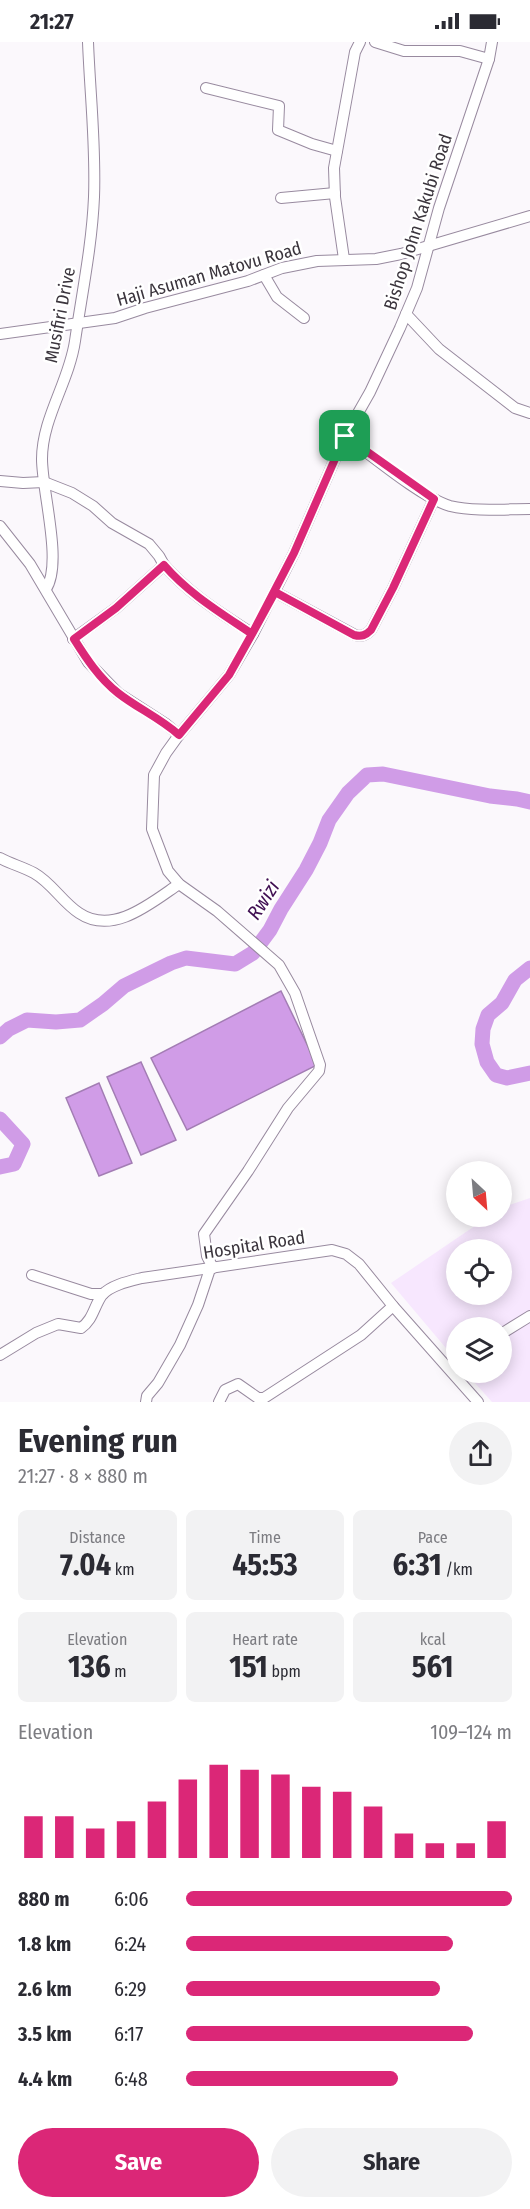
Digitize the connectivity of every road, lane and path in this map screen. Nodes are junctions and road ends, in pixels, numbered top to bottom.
1 (88, 42) edge
2 (360, 42) edge
3 (375, 42) edge
4 (492, 42) edge
5 (489, 59) junction
6 (206, 88) dead end
7 (337, 151) junction
8 (335, 193) junction
9 (282, 198) dead end
10 (530, 216) edge
11 (430, 245) junction
12 (344, 259) junction
13 (264, 275) junction
14 (406, 314) junction
15 (304, 318) dead end
16 (77, 325) junction
17 (0, 334) edge
18 (530, 413) edge
19 (345, 436) junction
20 (0, 481) edge
21 (44, 482) junction
22 (434, 499) junction
23 (530, 509) edge
24 (0, 526) edge
25 (164, 565) junction
26 (46, 589) junction
27 (275, 592) junction
28 (252, 634) junction
29 (74, 639) junction
30 (179, 735) junction
31 (0, 858) edge
32 (178, 884) junction
33 (211, 1268) junction
34 (32, 1275) dead end
35 (103, 1294) junction
36 (393, 1306) junction
37 (530, 1316) edge
38 (512, 1327) edge
39 (0, 1355) edge
40 (446, 1359) edge
41 (465, 1383) edge
42 (258, 1400) edge
43 (146, 1402) edge
44 (219, 1402) edge
45 (478, 1402) edge

1 - 16 street, Musifiri Drive
2 - 7 street
3 - 5 street
4 - 5 street, Bishop John Kakubi Road
5 - 11 street, Bishop John Kakubi Road
6 - 7 street
7 - 8 street
8 - 9 street
8 - 12 street
10 - 11 street, Haji Asuman Matovu Road
11 - 12 street, Haji Asuman Matovu Road
11 - 14 street, Bishop John Kakubi Road
12 - 13 street, Haji Asuman Matovu Road
13 - 15 street
13 - 16 street, Haji Asuman Matovu Road
14 - 18 street
14 - 19 street, Bishop John Kakubi Road
16 - 17 street, Haji Asuman Matovu Road
16 - 21 street, Musifiri Drive
19 - 22 street
19 - 27 street, Bishop John Kakubi Road
20 - 21 street
21 - 25 street
21 - 26 street, Musifiri Drive
22 - 23 street
22 - 27 street
24 - 26 street
25 - 28 street
25 - 29 street
26 - 29 street
27 - 28 street, Bishop John Kakubi Road
28 - 30 street, Bishop John Kakubi Road
29 - 30 street
30 - 32 street, Bishop John Kakubi Road
31 - 32 street
32 - 33 street
33 - 35 street, Hospital Road
33 - 36 street, Hospital Road
33 - 43 street
34 - 35 street
35 - 39 street
36 - 40 street, Hospital Road
36 - 42 street
37 - 38 street
41 - 45 street, Hospital Road
42 - 44 street

